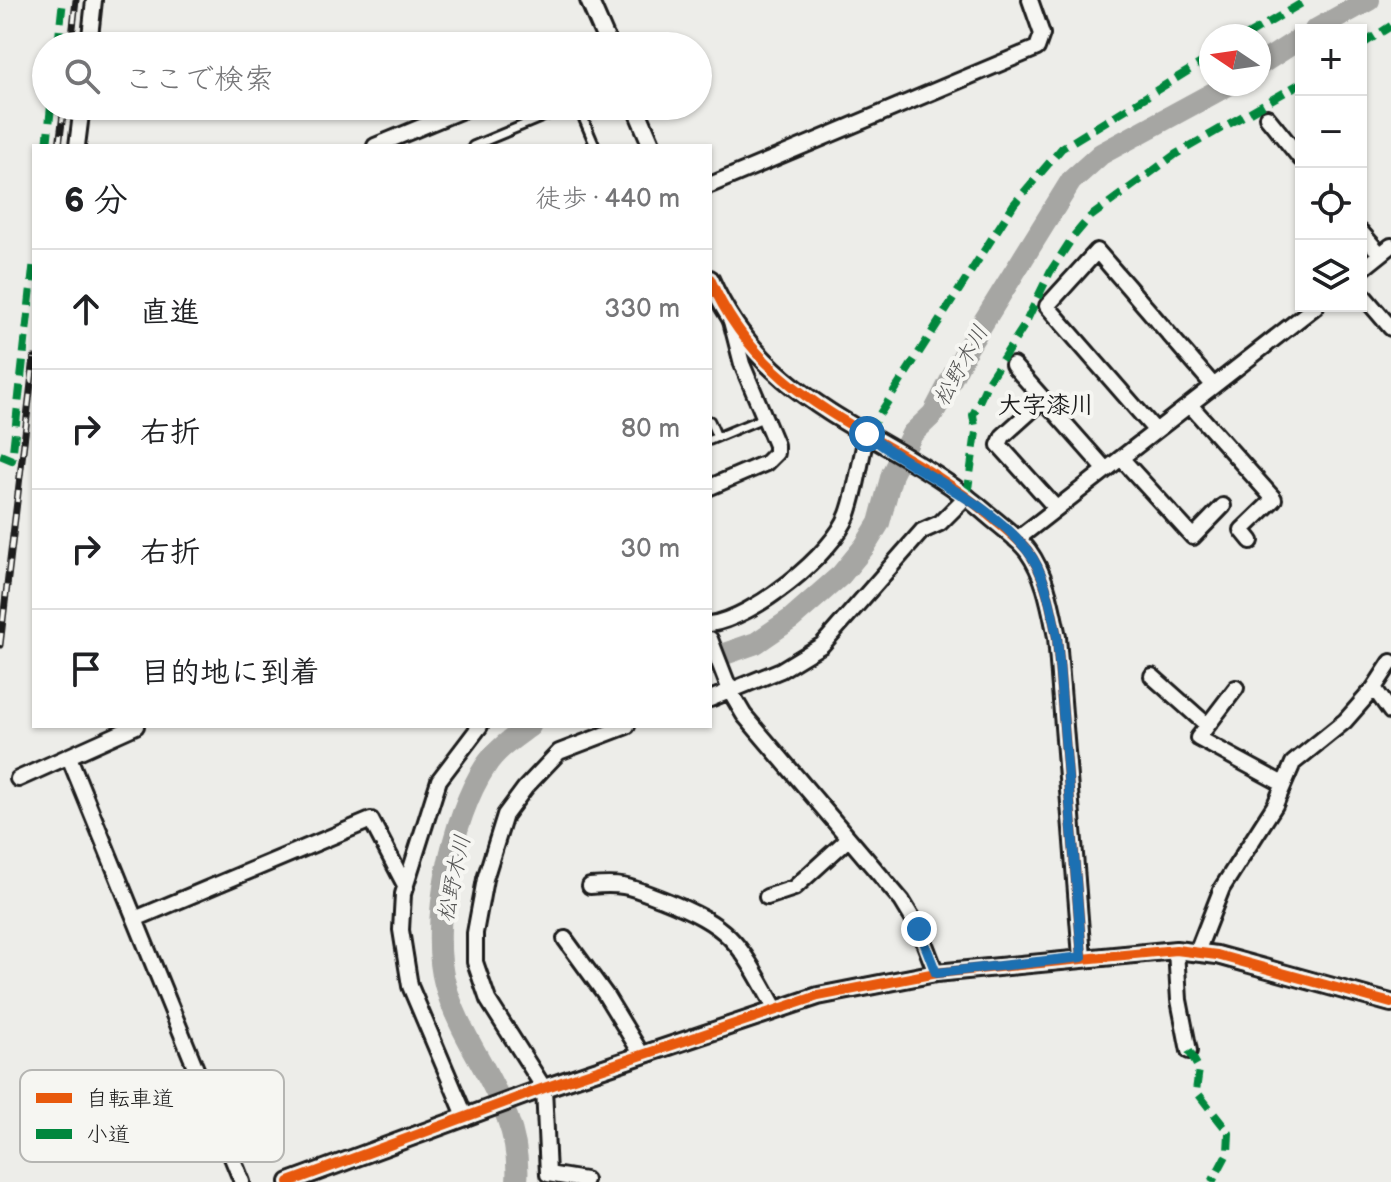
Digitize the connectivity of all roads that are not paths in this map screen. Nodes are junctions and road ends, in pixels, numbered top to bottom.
1 (94, 0) edge
2 (589, 0) edge
3 (1030, 0) edge
4 (91, 32) edge
5 (603, 32) edge
6 (1267, 117) dead end
7 (80, 120) edge
8 (438, 120) edge
9 (535, 120) edge
10 (584, 120) edge
11 (641, 120) edge
12 (77, 144) edge
13 (380, 144) edge
14 (478, 144) edge
15 (594, 144) edge
16 (651, 144) edge
17 (1295, 152) edge
18 (712, 184) edge
19 (1367, 236) edge
20 (1385, 250) edge
21 (1367, 265) edge
22 (712, 283) edge
23 (1367, 300) edge
24 (1308, 312) edge
25 (731, 320) junction
26 (1391, 328) edge
27 (1013, 365) dead end
28 (1213, 385) junction
29 (1043, 400) junction
30 (1190, 405) junction
31 (765, 417) junction
32 (1155, 430) junction
33 (869, 436) junction
34 (713, 439) edge
35 (1121, 458) junction
36 (1106, 470) junction
37 (712, 486) edge
38 (962, 493) junction
39 (1223, 506) dead end
40 (1055, 507) junction
41 (1016, 540) junction
42 (1251, 541) dead end
43 (712, 624) edge
44 (712, 644) edge
45 (1391, 662) edge
46 (1152, 676) dead end
47 (1236, 688) dead end
48 (1374, 688) junction
49 (731, 693) junction
50 (712, 698) edge
51 (1391, 712) edge
52 (1207, 725) junction
53 (132, 728) edge
54 (478, 728) edge
55 (622, 728) edge
56 (69, 757) junction
57 (18, 779) dead end
58 (1283, 784) junction
59 (848, 839) junction
60 (590, 886) dead end
61 (406, 887) junction
62 (767, 897) dead end
63 (135, 919) junction
64 (565, 939) dead end
65 (1176, 950) junction
66 (1197, 952) junction
67 (1082, 957) junction
68 (936, 973) junction
69 (1391, 1003) edge
70 (775, 1008) junction
71 (1189, 1051) dead end
72 (642, 1055) junction
73 (196, 1070) edge
74 (540, 1090) junction
75 (469, 1116) junction
76 (234, 1162) edge
77 (585, 1180) edge
78 (242, 1182) edge
79 (289, 1182) edge

1 - 4 street
2 - 5 street
3 - 18 street
6 - 17 street
7 - 12 street
8 - 13 street
9 - 14 lane
10 - 15 lane
11 - 16 street
19 - 20 street
20 - 21 street
22 - 25 street
23 - 26 street
24 - 28 street
25 - 31 street
25 - 33 street
27 - 29 street
28 - 30 street
28 - 32 street
29 - 36 street
29 - 40 street
30 - 32 street
30 - 42 street
31 - 34 lane
31 - 37 street
32 - 35 street
33 - 38 street
33 - 43 street
35 - 36 street
35 - 39 street
36 - 40 street
38 - 41 street
38 - 49 street
40 - 41 street
41 - 67 street
44 - 49 street
45 - 48 street
46 - 52 street
47 - 52 street
48 - 51 street
48 - 58 street
49 - 50 street
49 - 59 street
52 - 58 street
53 - 56 street
54 - 61 street
55 - 74 street
56 - 57 street
56 - 63 street
58 - 66 street
59 - 62 street
59 - 68 street
60 - 70 street
61 - 63 street
61 - 75 street
63 - 73 street
64 - 72 street
65 - 66 street
65 - 67 street
65 - 71 street
66 - 69 street
67 - 68 street
68 - 70 street
70 - 72 street
72 - 74 street
74 - 75 street
74 - 77 street
75 - 79 street
76 - 78 street

